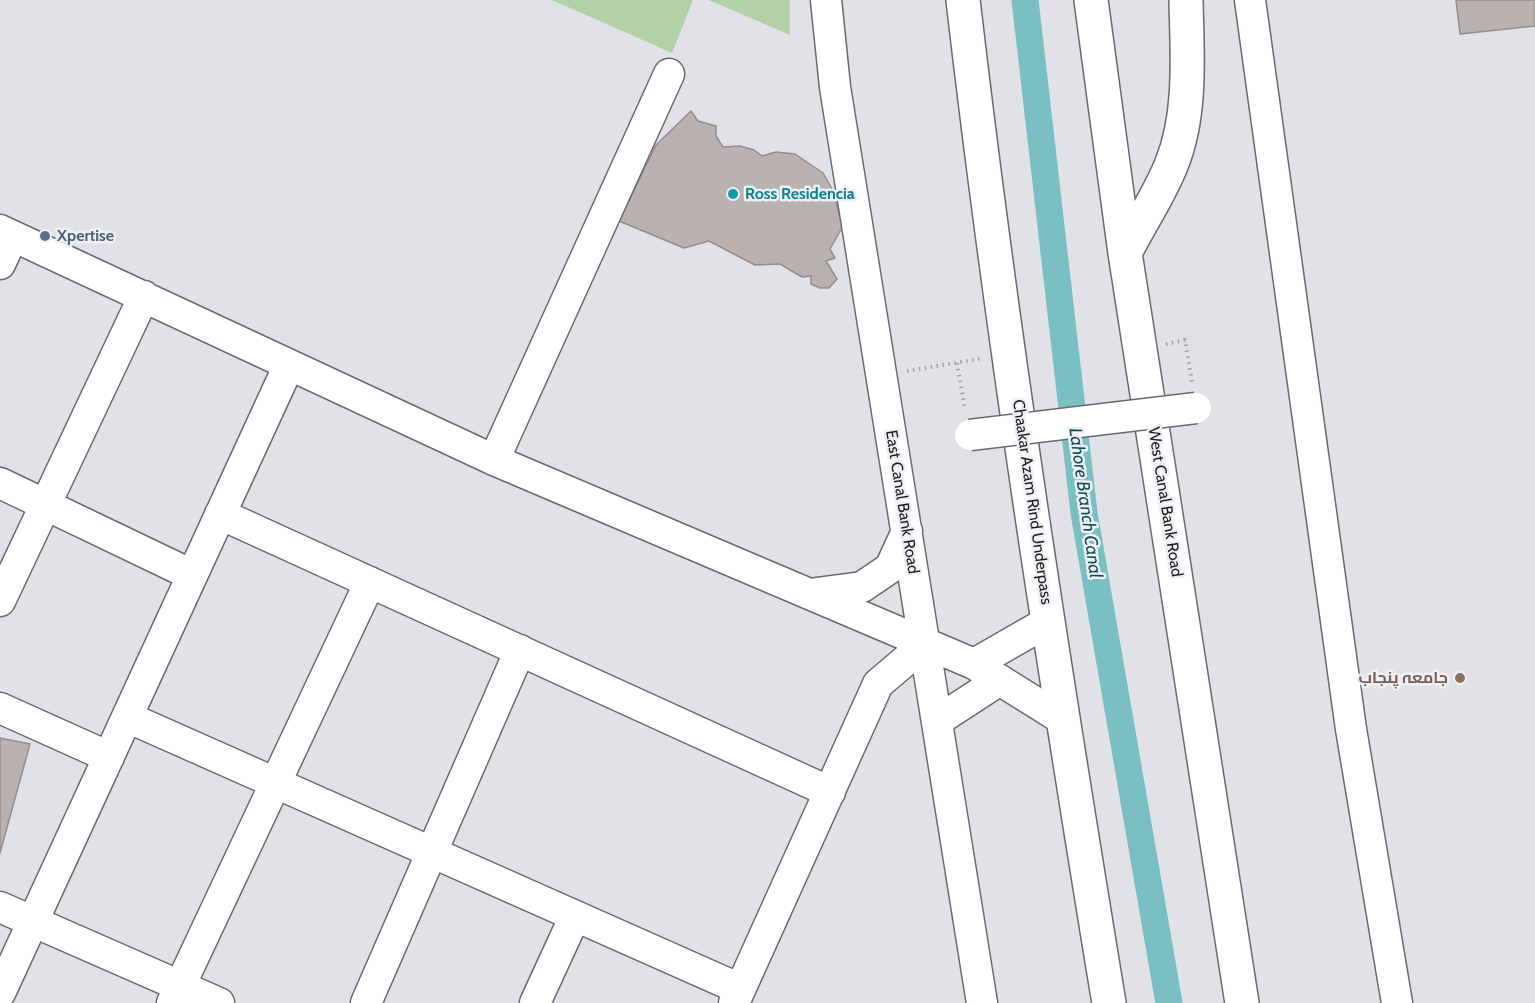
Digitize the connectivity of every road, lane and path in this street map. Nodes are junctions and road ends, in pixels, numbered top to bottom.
1 (826, 0) edge
2 (963, 0) edge
3 (1091, 0) edge
4 (1186, 0) edge
5 (1250, 0) edge
6 (669, 74) dead end
7 (6, 233) edge
8 (1125, 252) junction
9 (0, 264) edge
10 (144, 296) junction
11 (1185, 340) dead end
12 (1010, 354) junction
13 (957, 363) junction
14 (289, 364) junction
15 (882, 376) junction
16 (1196, 408) joint
17 (970, 435) joint
18 (494, 460) junction
19 (0, 483) edge
20 (46, 505) junction
21 (220, 514) junction
22 (907, 531) junction
23 (192, 575) junction
24 (370, 582) junction
25 (807, 595) junction
26 (0, 601) edge
27 (1049, 621) junction
28 (925, 644) junction
29 (520, 651) junction
30 (974, 664) junction
31 (1000, 680) junction
32 (0, 708) edge
33 (127, 717) junction
34 (1062, 719) junction
35 (937, 721) junction
36 (109, 757) junction
37 (276, 783) junction
38 (830, 792) junction
39 (431, 852) junction
40 (0, 907) edge
41 (575, 916) junction
42 (33, 921) junction
43 (0, 993) edge
44 (176, 994) edge
45 (737, 996) edge
46 (219, 1003) edge
47 (366, 1003) edge
48 (535, 1003) edge
49 (982, 1003) edge
50 (1109, 1003) edge
51 (1242, 1003) edge
52 (1397, 1003) edge

1 - 15 street, East Canal Bank Road
2 - 12 highway, Chaakar Azam Rind Underpass
3 - 8 highway, West Canal Bank Road
4 - 8 highway
5 - 52 street
6 - 18 street
7 - 9 street
7 - 10 street
8 - 51 highway, West Canal Bank Road
10 - 14 street
10 - 20 street
11 - 16 path
12 - 13 path
12 - 27 highway, Chaakar Azam Rind Underpass
13 - 15 path
13 - 17 path
14 - 18 street
14 - 21 street
15 - 22 street, East Canal Bank Road
16 - 17 street, bridge
18 - 25 street
19 - 20 street
20 - 23 street
20 - 26 street
21 - 23 street
21 - 24 street
22 - 25 street
22 - 28 street, East Canal Bank Road
23 - 33 street
24 - 29 street
24 - 37 street
25 - 28 street
27 - 30 street
27 - 34 highway, Chaakar Azam Rind Underpass
28 - 30 street
28 - 35 street, East Canal Bank Road
28 - 38 street
29 - 38 street
29 - 39 street
30 - 31 street
31 - 34 street
31 - 35 street
32 - 36 street
33 - 36 street
33 - 37 street
34 - 50 highway, Chaakar Azam Rind Underpass
35 - 49 street, East Canal Bank Road
36 - 42 street
37 - 39 street
37 - 44 street
38 - 45 street
39 - 41 street
39 - 47 street
40 - 42 street
41 - 45 street
41 - 48 street
42 - 43 street
42 - 44 street
44 - 46 street

